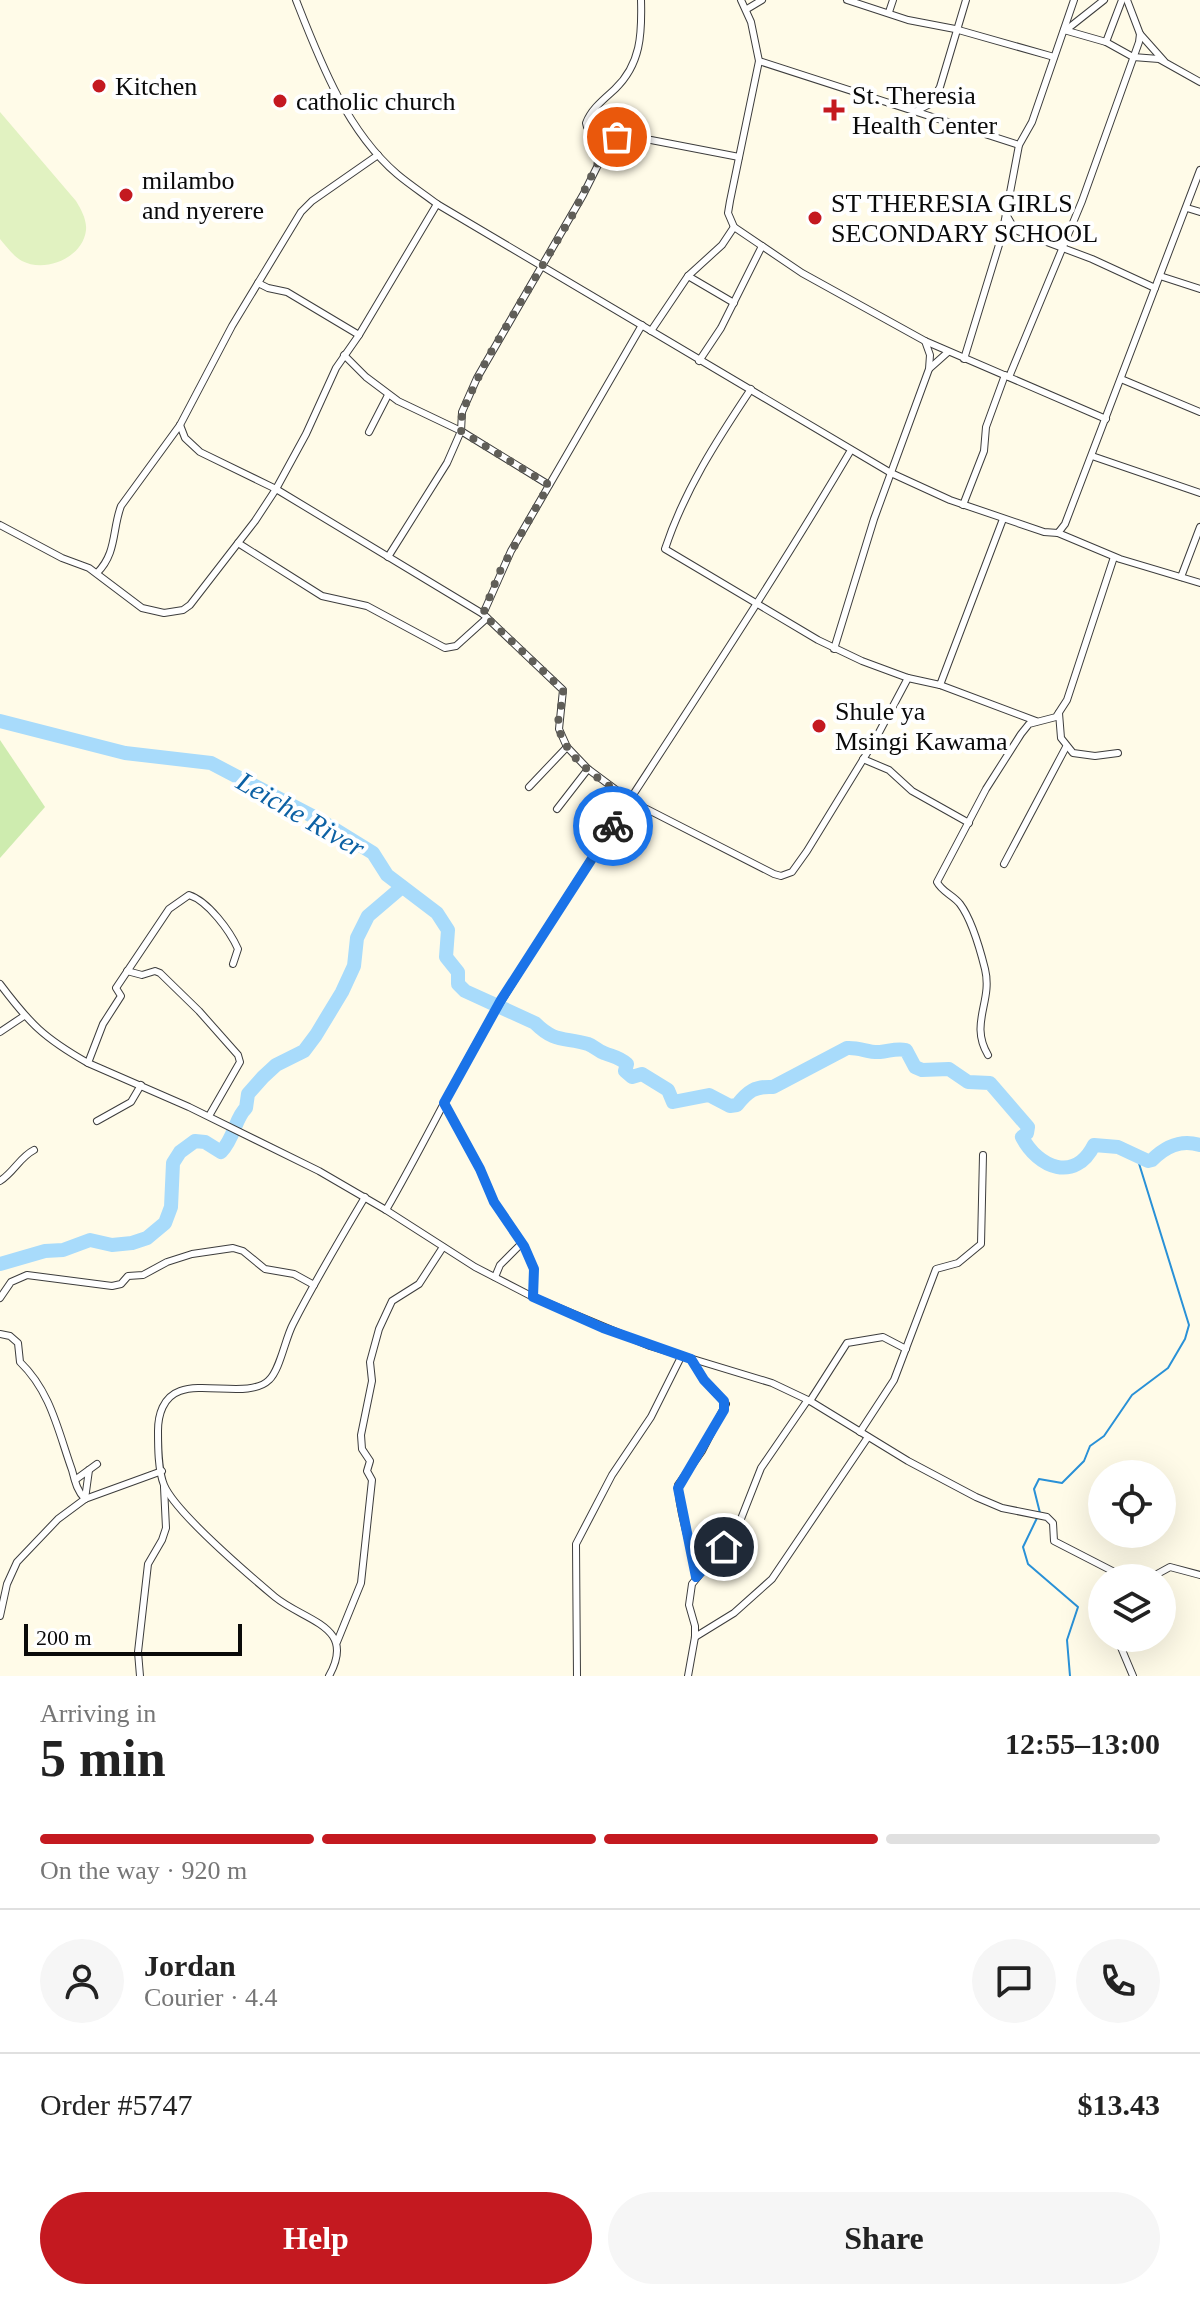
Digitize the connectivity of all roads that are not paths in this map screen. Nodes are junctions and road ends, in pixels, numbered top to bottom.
1 (296, 0) edge
2 (641, 0) edge
3 (741, 0) edge
4 (762, 0) edge
5 (847, 0) edge
6 (893, 0) edge
7 (966, 0) edge
8 (1074, 0) edge
9 (1104, 0) edge
10 (1125, 0) edge
11 (1091, 8) junction
12 (747, 9) junction
13 (1070, 11) junction
14 (889, 12) junction
15 (955, 29) junction
16 (1065, 30) junction
17 (1140, 34) junction
18 (1106, 42) junction
19 (1054, 57) junction
20 (1133, 57) junction
21 (759, 61) junction
22 (1167, 63) junction
23 (1200, 82) edge
24 (917, 111) junction
25 (603, 137) junction
26 (1019, 145) junction
27 (378, 155) junction
28 (739, 157) junction
29 (1200, 170) edge
30 (437, 204) junction
31 (1187, 208) junction
32 (1200, 212) edge
33 (1007, 214) junction
34 (734, 227) junction
35 (1015, 230) junction
36 (1002, 235) junction
37 (762, 246) junction
38 (1063, 249) junction
39 (541, 265) junction
40 (688, 276) junction
41 (1160, 276) junction
42 (258, 283) junction
43 (1155, 288) junction
44 (1200, 289) edge
45 (734, 303) junction
46 (642, 325) junction
47 (651, 331) junction
48 (359, 335) junction
49 (925, 341) junction
50 (948, 352) junction
51 (344, 355) junction
52 (964, 359) junction
53 (699, 361) junction
54 (929, 369) junction
55 (1007, 376) junction
56 (1121, 379) junction
57 (751, 389) junction
58 (388, 395) junction
59 (1200, 412) edge
60 (1106, 419) junction
61 (180, 425) junction
62 (461, 431) junction
63 (369, 432) dead end
64 (851, 450) junction
65 (1092, 456) junction
66 (891, 473) junction
67 (549, 485) junction
68 (276, 489) junction
69 (1200, 493) edge
70 (963, 505) junction
71 (1003, 519) junction
72 (0, 525) edge
73 (1200, 527) edge
74 (1058, 533) junction
75 (238, 543) junction
76 (388, 557) junction
77 (1114, 557) junction
78 (97, 573) junction
79 (1181, 577) junction
80 (1200, 583) edge
81 (757, 602) junction
82 (485, 616) junction
83 (834, 649) junction
84 (908, 678) junction
85 (940, 685) junction
86 (1059, 713) junction
87 (1036, 721) junction
88 (567, 747) junction
89 (1066, 747) junction
90 (1118, 753) dead end
91 (863, 759) junction
92 (588, 769) junction
93 (529, 787) dead end
94 (631, 801) junction
95 (557, 809) dead end
96 (969, 823) junction
97 (1004, 864) dead end
98 (233, 964) dead end
99 (127, 971) junction
100 (0, 984) edge
101 (24, 1016) junction
102 (0, 1032) edge
103 (988, 1055) dead end
104 (88, 1063) junction
105 (141, 1085) junction
106 (444, 1103) junction
107 (209, 1116) junction
108 (97, 1121) dead end
109 (34, 1150) dead end
110 (983, 1155) dead end
111 (0, 1181) edge
112 (365, 1197) junction
113 (386, 1210) junction
114 (522, 1243) junction
115 (443, 1247) junction
116 (495, 1277) junction
117 (314, 1285) junction
118 (533, 1297) junction
119 (0, 1298) edge
120 (0, 1334) edge
121 (906, 1349) junction
122 (681, 1357) junction
123 (691, 1359) junction
124 (808, 1401) junction
125 (860, 1432) junction
126 (868, 1437) junction
127 (97, 1464) dead end
128 (89, 1470) junction
129 (162, 1471) junction
130 (75, 1480) junction
131 (163, 1484) junction
132 (85, 1499) junction
133 (1093, 1564) edge
134 (1176, 1569) edge
135 (1200, 1575) edge
136 (696, 1577) junction
137 (0, 1616) edge
138 (695, 1637) junction
139 (337, 1642) junction
140 (1123, 1652) edge
141 (140, 1676) edge
142 (329, 1676) edge
143 (577, 1676) edge
144 (688, 1676) edge
145 (1133, 1676) edge

1 - 27 street
2 - 25 street
3 - 12 street
4 - 12 street
5 - 14 street
6 - 14 street
7 - 15 street
8 - 13 street
9 - 11 street
10 - 17 street
10 - 18 street
11 - 13 street
11 - 16 street
12 - 21 street
13 - 16 street
14 - 15 street
15 - 19 street
15 - 24 street
16 - 18 street
16 - 19 street
17 - 20 street
17 - 22 street
18 - 20 street
19 - 26 street
20 - 22 street
20 - 38 street
21 - 24 street
21 - 28 street
22 - 23 street
24 - 26 street
25 - 28 street
25 - 39 street
26 - 33 street
27 - 30 street
27 - 42 street
28 - 34 street
29 - 31 street
30 - 39 street
30 - 48 street
31 - 32 street
31 - 41 street
33 - 35 street
33 - 36 street
34 - 37 street
34 - 40 street
35 - 36 street
35 - 38 street
36 - 52 street
37 - 45 street
37 - 49 street
38 - 43 street
38 - 55 street
39 - 46 street
39 - 62 street
40 - 45 street
40 - 47 street
41 - 43 street
41 - 44 street
42 - 48 street
42 - 61 street
43 - 56 street
45 - 53 street
46 - 47 street
46 - 67 street
47 - 53 street
48 - 51 street
49 - 50 street
49 - 54 street
50 - 52 street
50 - 54 street
51 - 58 street
51 - 68 street
52 - 55 street
53 - 57 street
54 - 66 street
55 - 60 street
55 - 70 street
56 - 59 street
56 - 60 street
57 - 64 street
57 - 81 street
58 - 62 street
58 - 63 street
60 - 65 street
61 - 68 street
61 - 78 street
62 - 67 street
62 - 76 street
64 - 66 street
64 - 81 street
65 - 69 street
65 - 74 street
66 - 70 street
66 - 83 street
67 - 82 street
68 - 75 street
68 - 76 street
70 - 71 street
71 - 74 street
71 - 85 street
72 - 78 street
73 - 79 street
74 - 77 street
75 - 78 street
75 - 82 street
76 - 82 street
77 - 79 street
77 - 86 street
79 - 80 street
81 - 83 street
81 - 94 street
82 - 88 street
83 - 84 street
84 - 85 street
84 - 91 street
85 - 87 street
86 - 87 street
86 - 89 street
87 - 96 street
88 - 92 street
88 - 93 street
89 - 90 street
89 - 97 street
91 - 94 street
91 - 96 street
92 - 94 street
92 - 95 street
94 - 106 street
96 - 103 street
98 - 99 street
99 - 104 street
99 - 107 street
100 - 101 street
101 - 102 street
101 - 104 street
104 - 105 street
105 - 107 street
105 - 108 street
106 - 113 street
106 - 114 street
107 - 112 street
109 - 111 street
110 - 121 street
112 - 113 street
112 - 117 street
113 - 115 street
114 - 116 street
114 - 118 street
115 - 116 street
115 - 139 street
116 - 118 street
117 - 119 street
117 - 129 street
118 - 122 street
120 - 130 street
121 - 124 street
121 - 125 street
122 - 123 street
122 - 143 street
123 - 124 street
123 - 136 street
124 - 125 street
124 - 136 street
125 - 126 street
126 - 133 street
126 - 138 street
127 - 128 street
128 - 130 street
128 - 132 street
129 - 131 street
129 - 132 street
130 - 132 street
131 - 139 street
131 - 141 street
132 - 137 street
134 - 135 street
136 - 138 street
138 - 144 street
139 - 142 street
140 - 145 street

